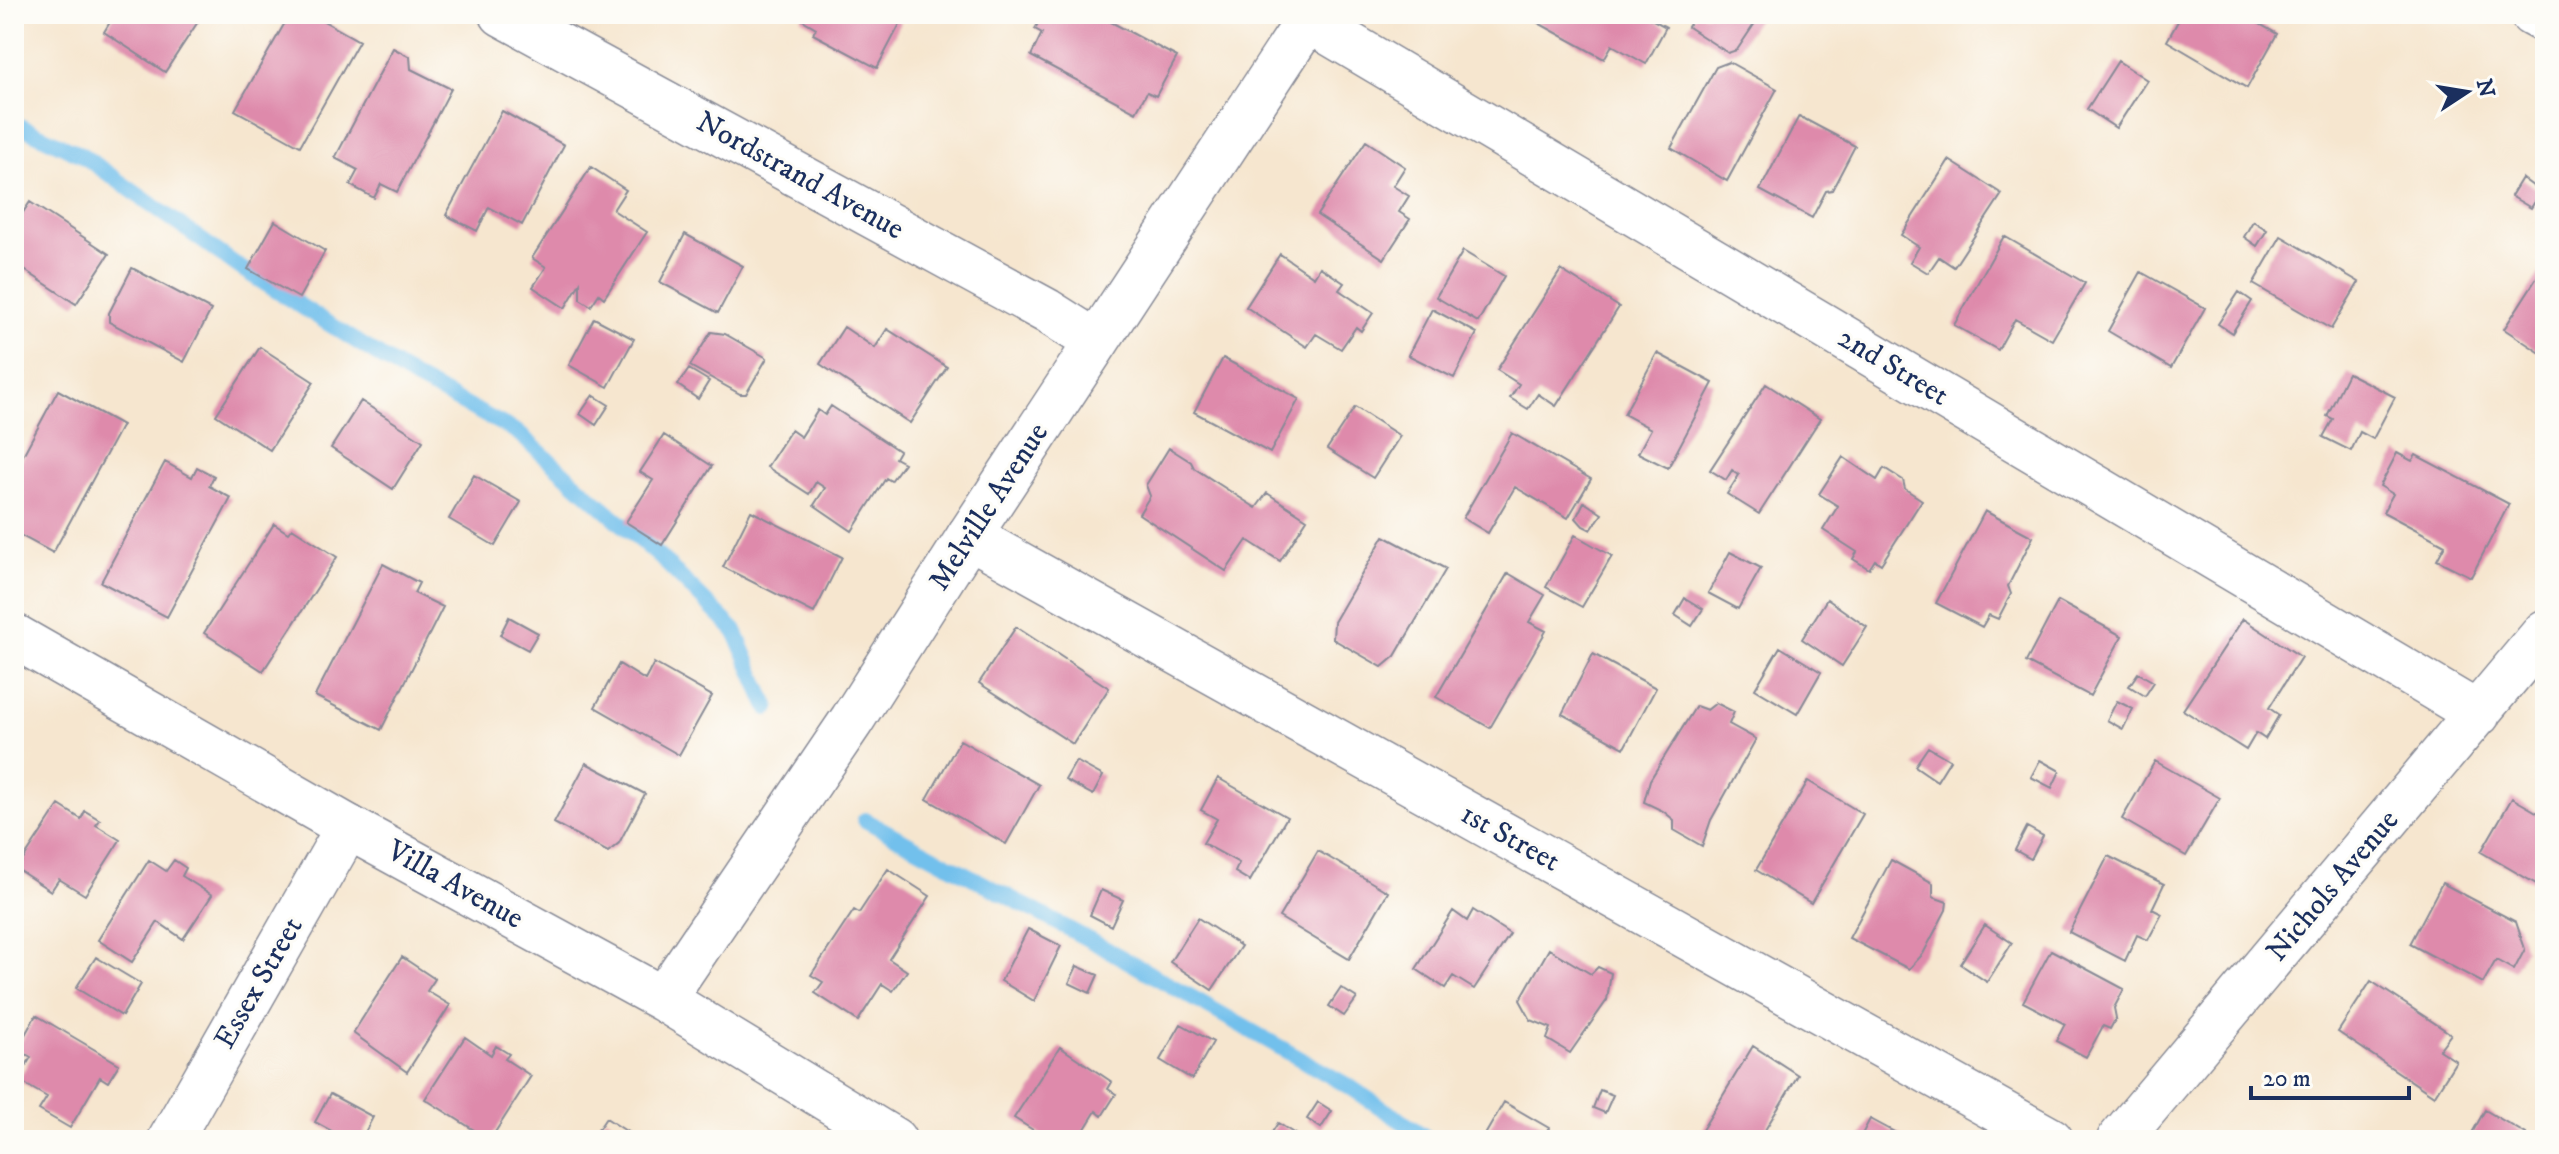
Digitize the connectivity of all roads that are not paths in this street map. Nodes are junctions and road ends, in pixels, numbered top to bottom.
1 (502, 14) edge
2 (2532, 14) edge
3 (1310, 17) edge
4 (2545, 21) edge
5 (1096, 342) junction
6 (969, 536) junction
7 (2545, 632) edge
8 (14, 636) edge
9 (2478, 714) junction
10 (348, 827) junction
11 (663, 999) junction
12 (170, 1140) edge
13 (894, 1140) edge
14 (2051, 1140) edge
15 (2119, 1140) edge

1 - 5 street, Nordstrand Avenue
2 - 4 street
3 - 5 street, Melville Avenue
3 - 9 street, 2nd Street
5 - 6 street, Melville Avenue
6 - 11 street, Melville Avenue
6 - 14 street, 1st Street
7 - 9 street, Nichols Avenue
8 - 10 street, Villa Avenue
9 - 15 street, Nichols Avenue
10 - 11 street, Villa Avenue
10 - 12 street, Essex Street
11 - 13 street, Villa Avenue

